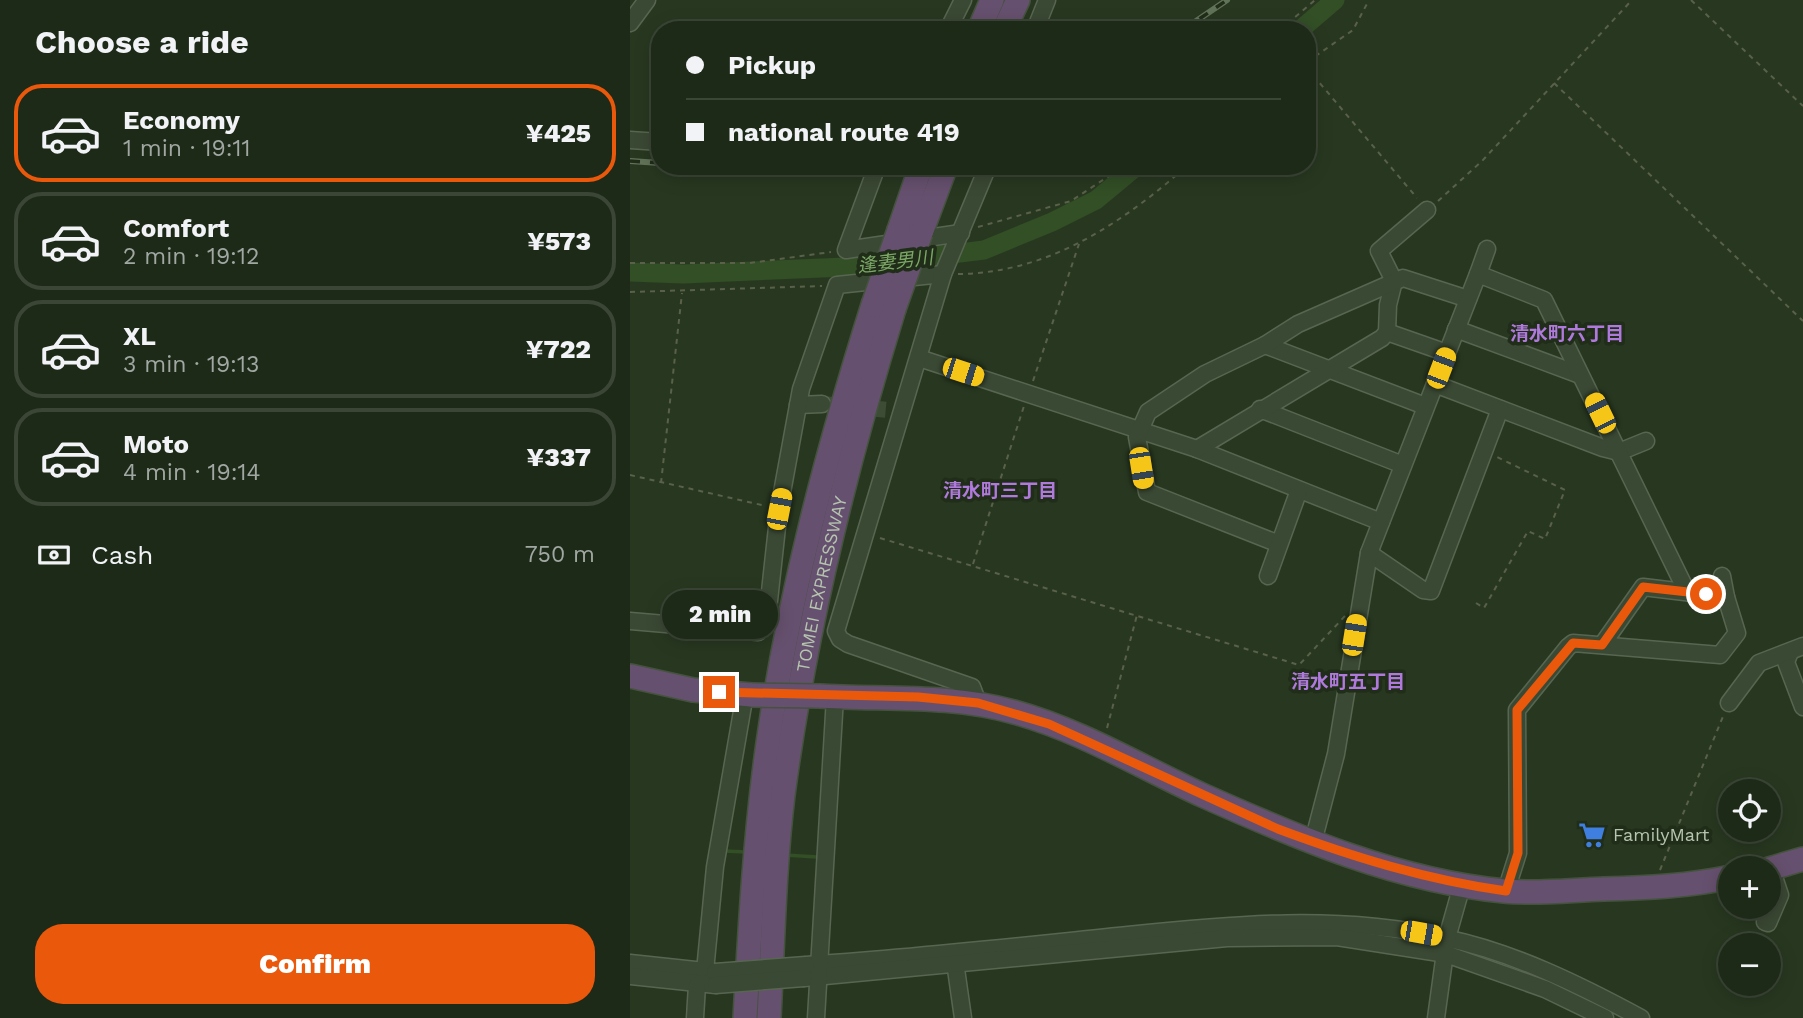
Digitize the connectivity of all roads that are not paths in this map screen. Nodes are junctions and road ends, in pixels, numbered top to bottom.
1 (647, 0) edge
2 (963, 0) edge
3 (992, 0) edge
4 (1018, 0) edge
5 (1047, 0) edge
6 (952, 21) edge
7 (983, 21) edge
8 (1008, 21) edge
9 (1039, 21) edge
10 (630, 23) edge
11 (630, 140) edge
12 (651, 141) edge
13 (874, 175) edge
14 (920, 175) edge
15 (941, 175) edge
16 (984, 175) edge
17 (1427, 210) road end
18 (910, 232) junction
19 (959, 237) junction
20 (1487, 250) dead end
21 (944, 272) junction
22 (1478, 274) junction
23 (1394, 281) junction
24 (1468, 299) junction
25 (884, 307) junction
26 (1456, 329) junction
27 (1387, 332) junction
28 (1265, 345) junction
29 (1447, 353) junction
30 (919, 358) junction
31 (1329, 369) junction
32 (1580, 375) junction
33 (1435, 384) junction
34 (822, 404) tunnel mouth
35 (798, 405) junction
36 (1425, 406) junction
37 (1261, 409) junction
38 (1500, 409) junction
39 (1140, 429) junction
40 (1646, 441) dead end
41 (1197, 449) junction
42 (1619, 452) junction
43 (1403, 465) junction
44 (1299, 490) junction
45 (1381, 522) junction
46 (1279, 544) junction
47 (1369, 553) junction
48 (1268, 576) dead end
49 (1722, 576) dead end
50 (1686, 590) junction
51 (1726, 597) junction
52 (630, 621) edge
53 (1602, 645) junction
54 (1796, 649) edge
55 (630, 676) edge
56 (749, 695) junction
57 (827, 696) junction
58 (978, 703) junction
59 (1729, 703) road end
60 (1803, 707) edge
61 (1313, 842) junction
62 (1803, 859) edge
63 (1781, 865) edge
64 (1718, 879) edge
65 (1462, 885) junction
66 (1506, 891) junction
67 (1770, 919) edge
68 (1765, 922) dead end
69 (1447, 946) junction
70 (955, 962) junction
71 (630, 963) edge
72 (812, 971) junction
73 (630, 976) edge
74 (710, 980) junction
75 (695, 1018) edge
76 (745, 1018) edge
77 (769, 1018) edge
78 (816, 1018) edge
79 (963, 1018) edge
80 (1436, 1018) edge
81 (1605, 1018) edge
82 (1641, 1018) edge

1 - 10 street
2 - 6 street
3 - 7 highway
4 - 8 highway
5 - 9 street
11 - 12 street
13 - 19 street
14 - 18 highway, TOMEI EXPRESSWAY
15 - 18 highway, TOMEI EXPRESSWAY
16 - 19 street
17 - 23 street
18 - 25 highway, TOMEI EXPRESSWAY, bridge
19 - 21 street
20 - 22 street
21 - 30 street
21 - 35 street
22 - 24 street
22 - 32 street
23 - 24 street
23 - 27 street
23 - 28 street
24 - 26 street
25 - 76 highway, TOMEI EXPRESSWAY
25 - 77 highway, TOMEI EXPRESSWAY
26 - 29 street
26 - 32 street
27 - 29 street
27 - 31 street
28 - 31 street
28 - 39 street
29 - 33 street
30 - 39 street
30 - 58 street
31 - 36 street
31 - 37 street
32 - 42 street
33 - 36 street
33 - 38 street
34 - 35 street
35 - 52 street
36 - 43 street
37 - 41 street
37 - 43 street
38 - 42 street
38 - 47 street
39 - 41 street
39 - 46 street
40 - 42 street
41 - 44 street
42 - 50 street
43 - 45 street
44 - 45 street
44 - 46 street
45 - 47 street
46 - 48 street
47 - 61 street
49 - 51 street
50 - 51 street
50 - 53 street
51 - 53 street
53 - 66 street
54 - 59 street
54 - 60 street
55 - 56 highway
56 - 57 highway, bridge
56 - 74 street
57 - 58 highway
57 - 72 street
58 - 61 highway
61 - 65 highway
62 - 63 highway
64 - 66 highway
65 - 66 highway
65 - 69 street
67 - 68 street
69 - 70 street
69 - 72 street
69 - 80 street
69 - 81 street
69 - 82 street
70 - 72 street
70 - 79 street
71 - 74 street
72 - 74 street, bridge
72 - 78 street
73 - 74 street
74 - 75 street

